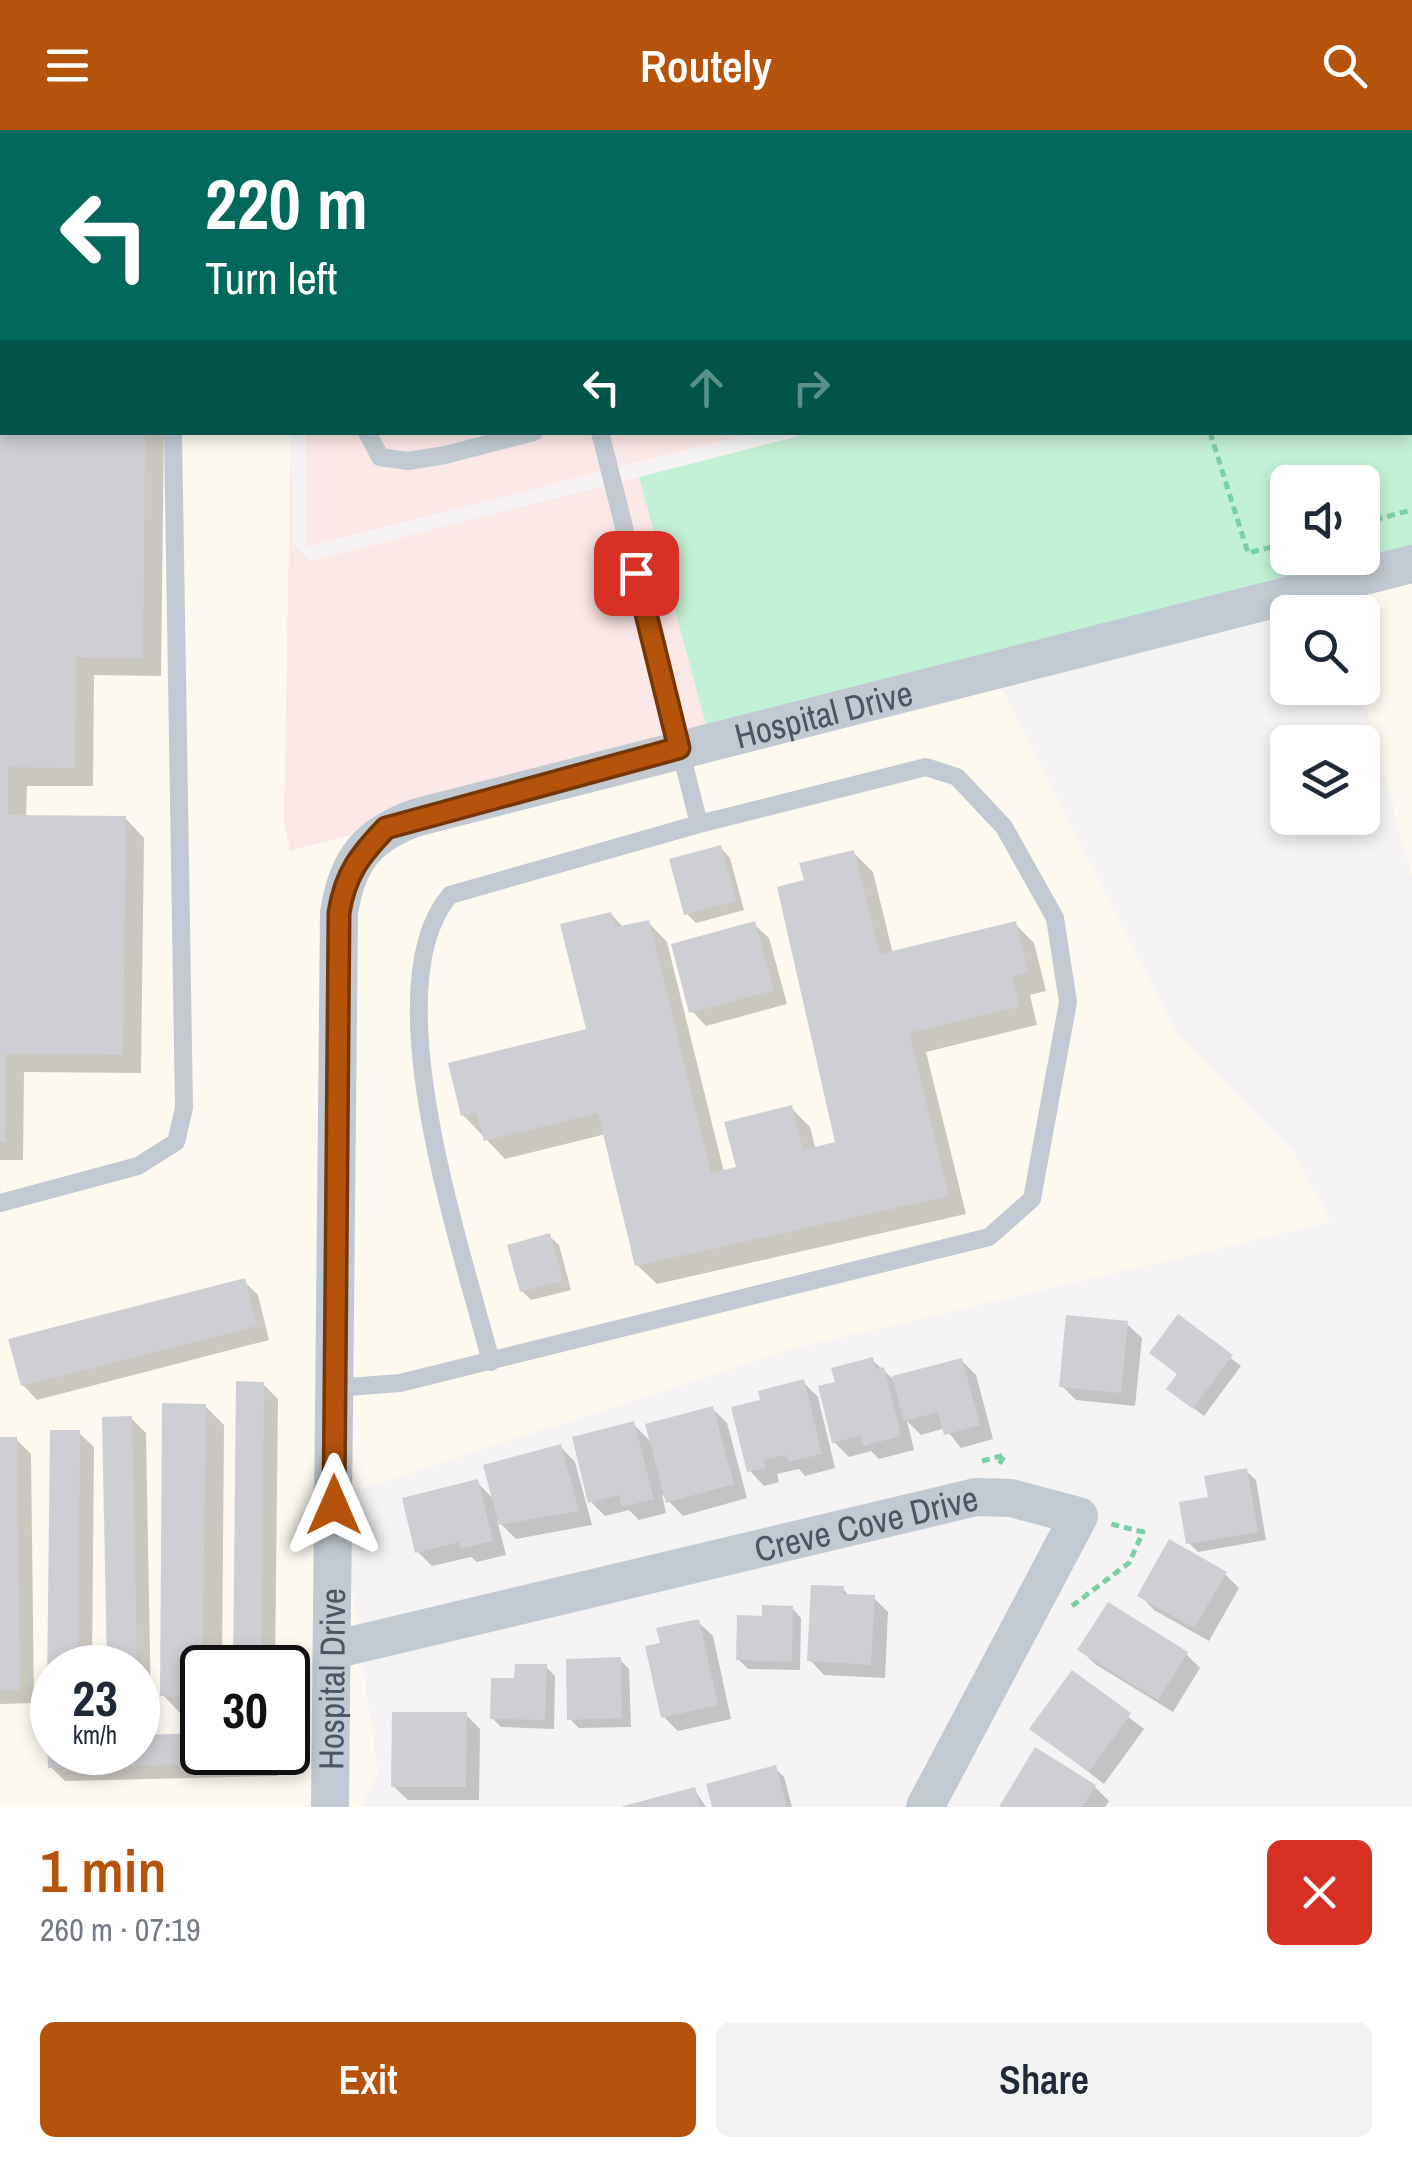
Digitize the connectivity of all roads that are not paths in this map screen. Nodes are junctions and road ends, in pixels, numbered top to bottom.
1 (172, 435) edge
2 (369, 435) edge
3 (521, 435) edge
4 (601, 435) edge
5 (1412, 564) edge
6 (679, 748) junction
7 (699, 824) junction
8 (0, 1202) edge
9 (490, 1362) junction
10 (335, 1388) junction
11 (334, 1650) junction
12 (330, 1807) edge
13 (925, 1807) edge

1 - 8 lane
2 - 3 lane
4 - 6 lane
5 - 6 street, Hospital Drive
6 - 7 lane
6 - 10 street, Hospital Drive
7 - 9 lane
7 - 9 lane
9 - 10 lane
10 - 11 street, Hospital Drive
11 - 12 street, Hospital Drive
11 - 13 street, Creve Cove Drive

